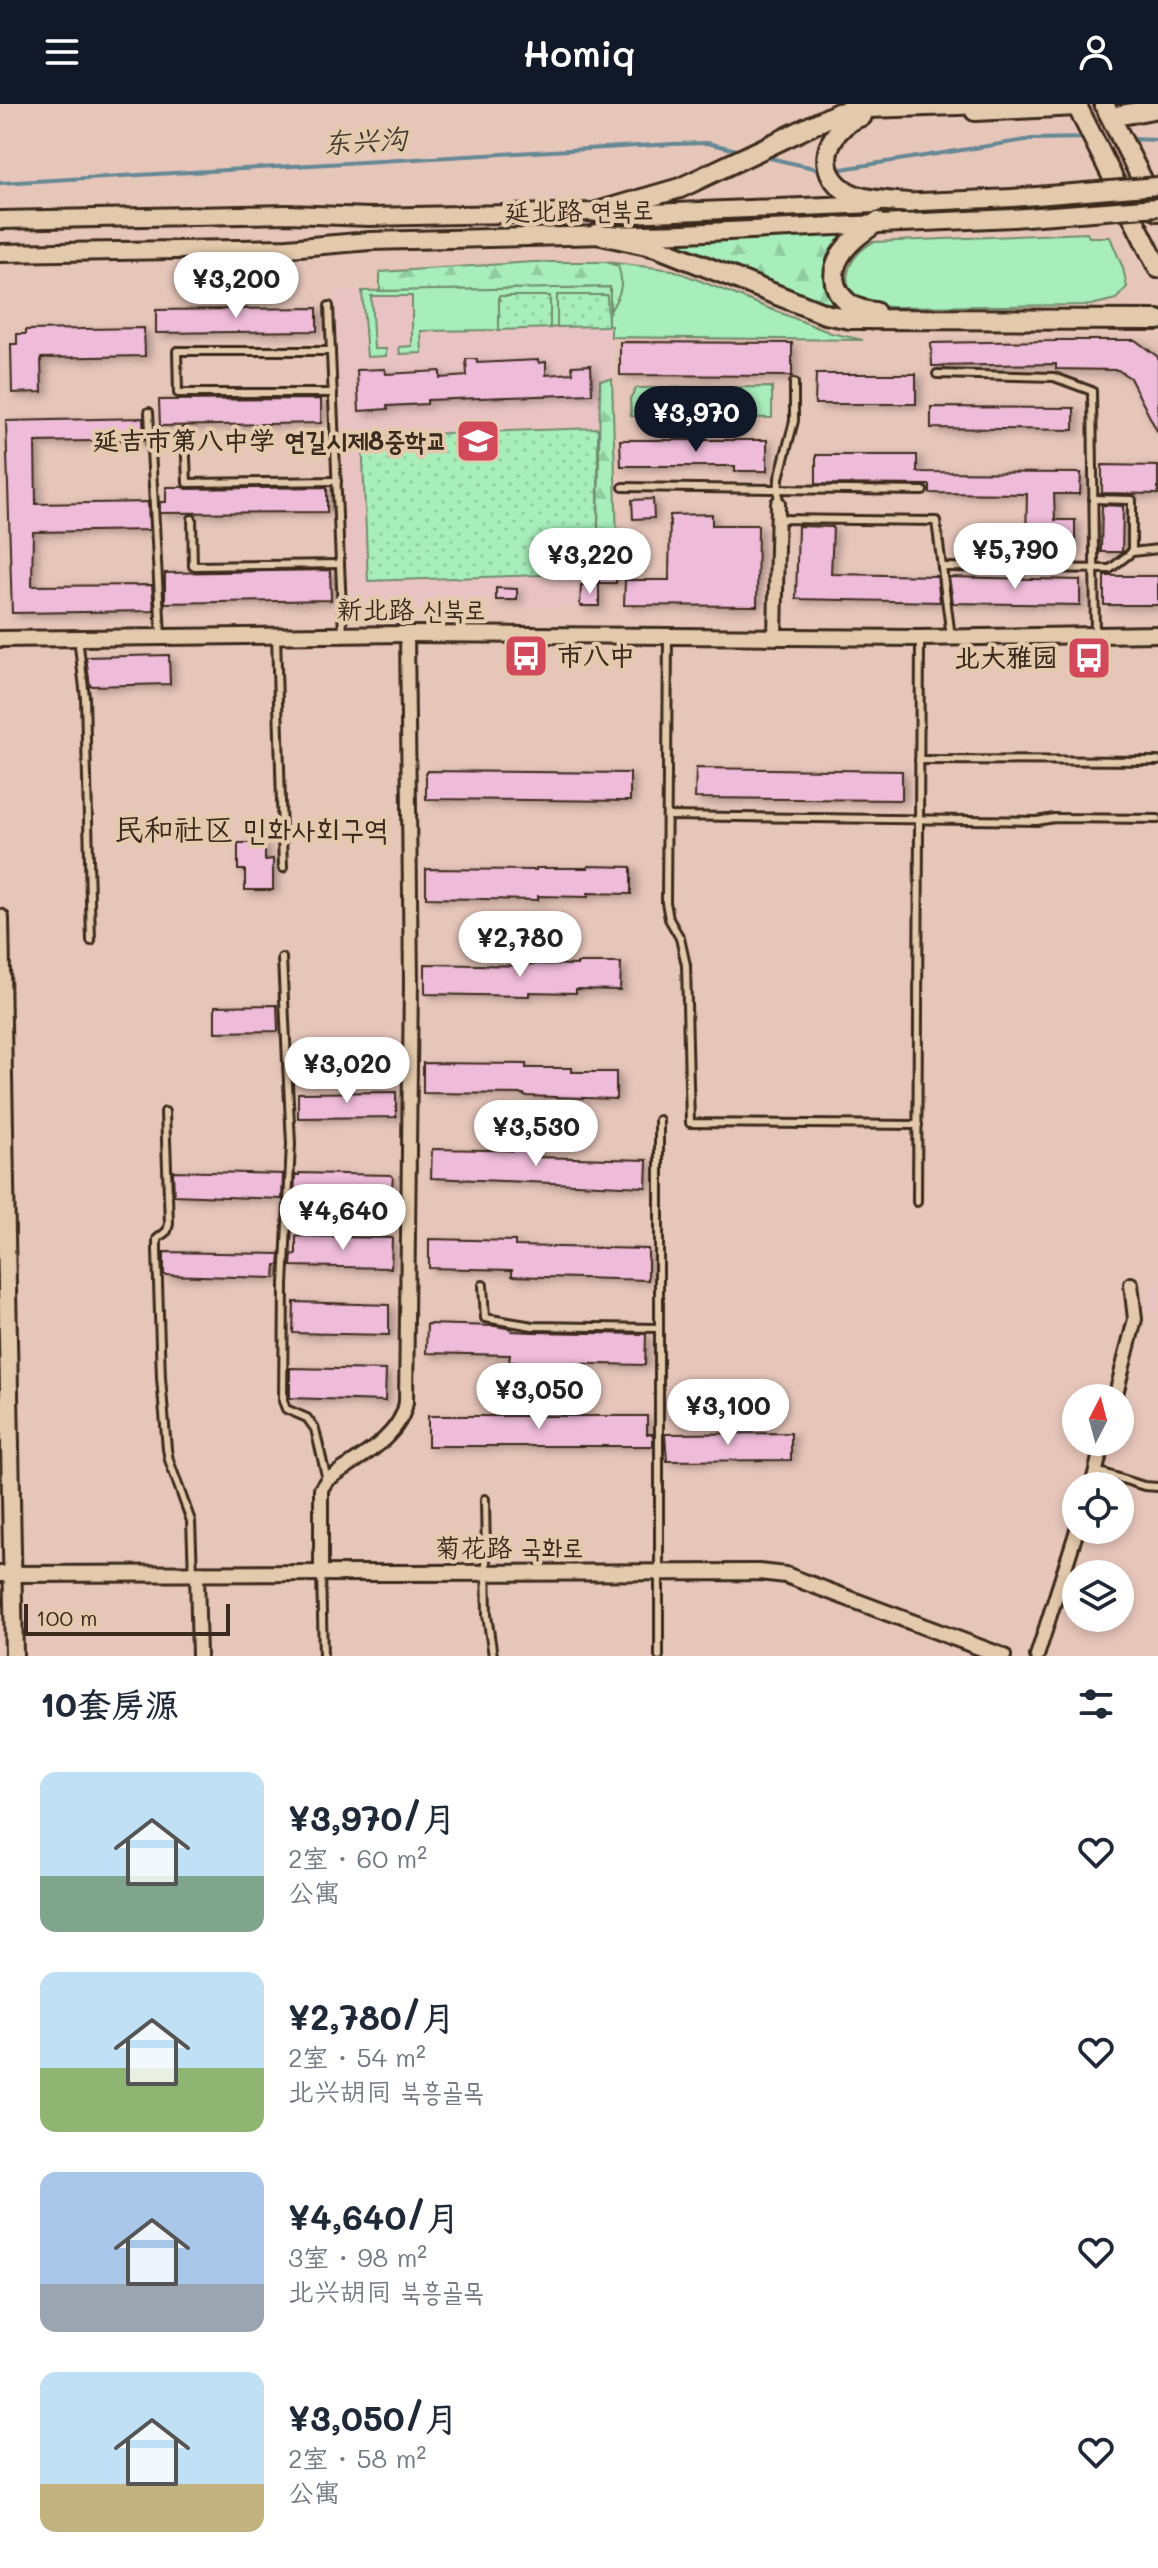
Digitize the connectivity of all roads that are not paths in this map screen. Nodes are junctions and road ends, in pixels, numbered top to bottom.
1 (987, 104) edge
2 (1053, 104) edge
3 (1158, 108) edge
4 (1078, 110) edge
5 (1106, 112) edge
6 (1158, 186) edge
7 (908, 203) junction
8 (1158, 209) edge
9 (597, 212) junction
10 (0, 220) edge
11 (877, 222) junction
12 (597, 234) junction
13 (0, 253) edge
14 (1158, 268) edge
15 (329, 306) dead end
16 (1158, 317) edge
17 (331, 351) junction
18 (937, 374) dead end
19 (794, 383) dead end
20 (333, 393) junction
21 (149, 412) dead end
22 (185, 432) dead end
23 (337, 481) junction
24 (623, 487) dead end
25 (779, 489) junction
26 (923, 491) dead end
27 (1093, 499) junction
28 (778, 503) joint
29 (192, 519) dead end
30 (778, 519) junction
31 (1158, 549) edge
32 (1132, 552) junction
33 (340, 564) junction
34 (942, 567) junction
35 (1094, 569) junction
36 (343, 634) junction
37 (407, 634) junction
38 (1158, 634) edge
39 (276, 635) junction
40 (1095, 635) junction
41 (161, 636) junction
42 (668, 636) junction
43 (775, 636) junction
44 (78, 637) junction
45 (951, 637) junction
46 (920, 638) junction
47 (0, 639) edge
48 (919, 760) junction
49 (1158, 761) edge
50 (667, 816) junction
51 (1158, 819) edge
52 (919, 821) junction
53 (283, 868) dead end
54 (0, 918) edge
55 (91, 941) dead end
56 (282, 958) dead end
57 (165, 1112) dead end
58 (659, 1120) dead end
59 (918, 1125) junction
60 (917, 1202) dead end
61 (1131, 1284) dead end
62 (483, 1285) dead end
63 (658, 1328) junction
64 (1119, 1384) edge
65 (1100, 1456) edge
66 (1097, 1471) joint
67 (327, 1480) junction
68 (1158, 1487) edge
69 (485, 1499) dead end
70 (1073, 1544) edge
71 (657, 1570) junction
72 (487, 1572) junction
73 (321, 1573) junction
74 (6, 1574) edge
75 (195, 1574) junction
76 (14, 1656) edge
77 (199, 1656) edge
78 (323, 1656) edge
79 (493, 1656) edge
80 (659, 1656) edge
81 (1003, 1656) edge
82 (1037, 1656) edge

1 - 9 main road
2 - 4 main road
3 - 5 main road
4 - 5 street
4 - 7 main road
4 - 14 main road
5 - 8 main road
6 - 7 main road, 延北路 연북로, bridge
7 - 9 main road, 延北路 연북로
8 - 11 main road, 延北路 연북로, bridge
9 - 10 main road, 延北路 연북로
11 - 12 main road, 延北路 연북로
11 - 16 main road
12 - 13 main road, 延北路 연북로
12 - 16 main road
15 - 17 lane
17 - 20 lane
17 - 20 lane
18 - 27 lane
19 - 25 lane
20 - 23 lane
21 - 41 lane
22 - 23 lane
23 - 33 lane
24 - 25 lane
25 - 26 lane
25 - 28 lane
27 - 32 lane
27 - 35 lane
28 - 30 street
29 - 33 lane
30 - 34 lane
30 - 43 street
31 - 32 lane
32 - 35 lane
33 - 36 lane
34 - 35 lane
34 - 45 lane
35 - 40 lane
36 - 37 street, 新北路 신북로
36 - 39 street, 新北路 신북로
37 - 42 street, 新北路 신북로
37 - 67 street
38 - 40 street, 新北路 신북로
39 - 41 street, 新北路 신북로
39 - 53 lane
40 - 45 street, 新北路 신북로
41 - 44 street, 新北路 신북로
42 - 43 street, 新北路 신북로
42 - 50 lane
43 - 46 street, 新北路 신북로
44 - 47 street, 新北路 신북로
44 - 55 lane
45 - 46 street, 新北路 신북로
46 - 48 lane
48 - 49 lane
48 - 52 lane
50 - 52 lane
50 - 59 lane
51 - 52 lane
52 - 59 lane
54 - 74 main road
56 - 67 lane
57 - 75 lane
58 - 63 lane
59 - 60 lane
61 - 64 street
62 - 63 lane
63 - 71 lane
65 - 66 street
66 - 68 lane
67 - 73 street
69 - 72 lane
70 - 82 street
71 - 72 street, 菊花路 국화로
71 - 80 lane
71 - 81 street, 菊花路 국화로
72 - 73 street, 菊花路 국화로
72 - 79 lane
73 - 75 street, 菊花路 국화로
73 - 78 lane
74 - 75 street, 菊花路 국화로
74 - 76 main road
75 - 77 street

